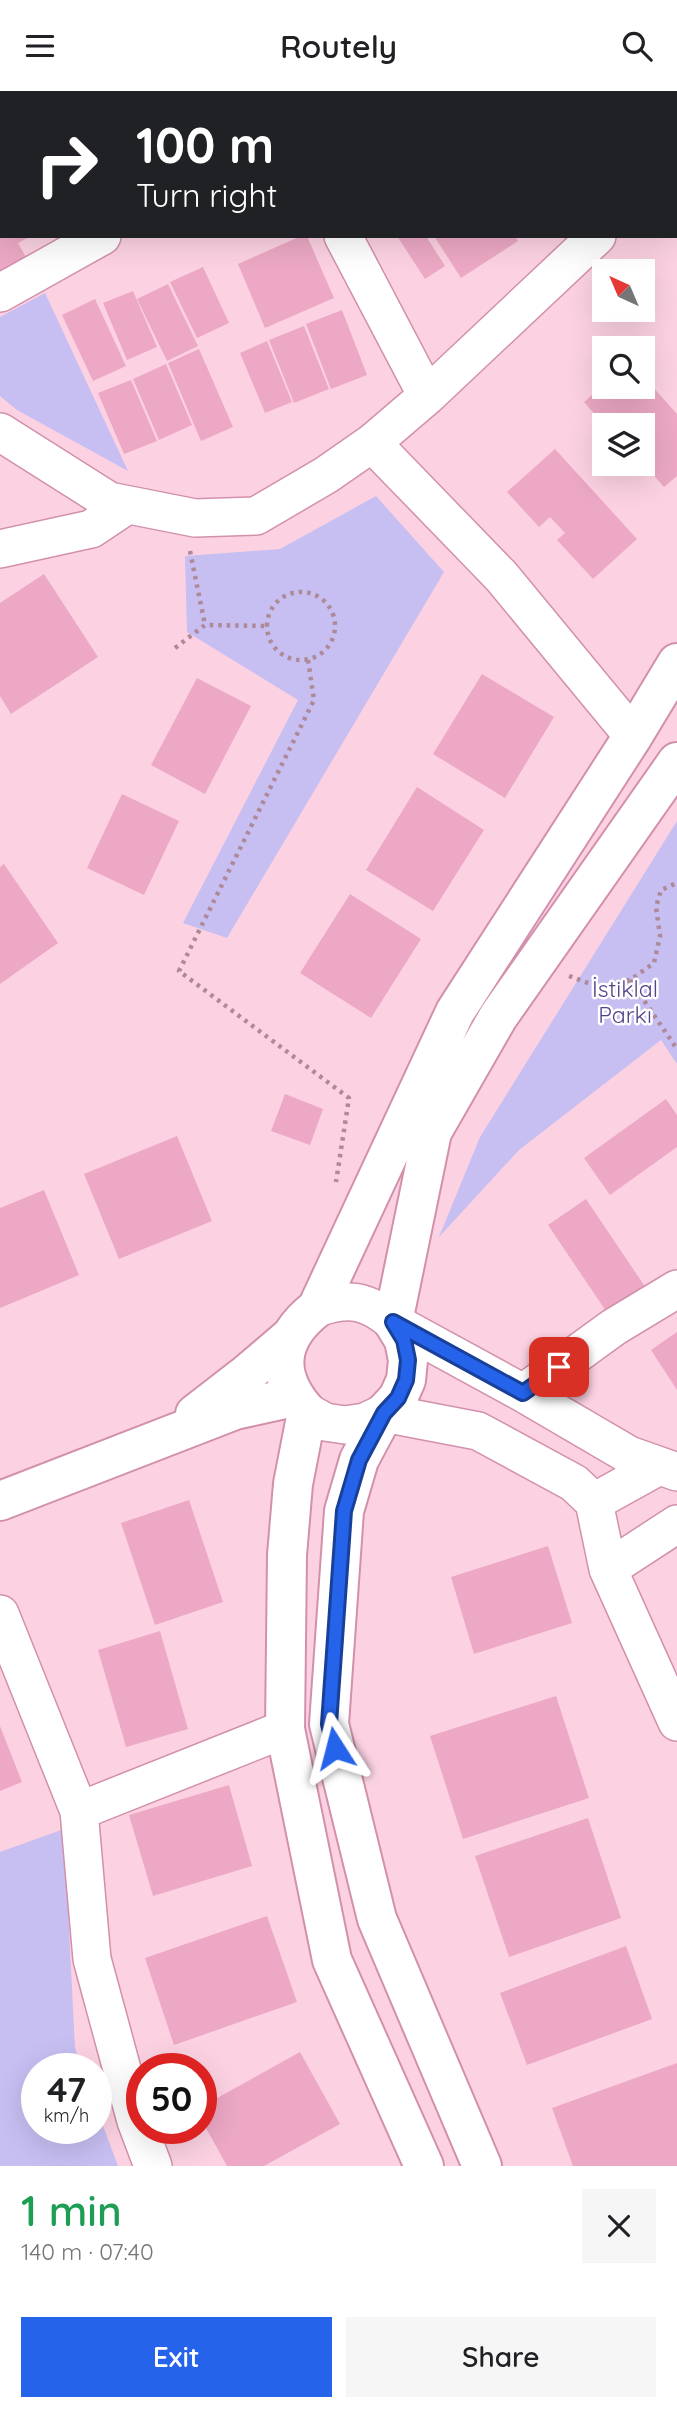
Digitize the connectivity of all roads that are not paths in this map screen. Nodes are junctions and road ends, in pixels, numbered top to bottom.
1 (98, 238) edge
2 (344, 238) edge
3 (595, 238) edge
4 (0, 293) edge
5 (426, 396) junction
6 (0, 432) edge
7 (372, 443) junction
8 (127, 505) junction
9 (0, 549) edge
10 (677, 663) edge
11 (633, 736) junction
12 (677, 762) edge
13 (677, 1289) edge
14 (317, 1308) junction
15 (393, 1322) junction
16 (289, 1338) junction
17 (523, 1393) junction
18 (301, 1405) junction
19 (384, 1413) junction
20 (166, 1437) junction
21 (668, 1469) edge
22 (0, 1501) edge
23 (594, 1502) junction
24 (677, 1524) edge
25 (608, 1569) junction
26 (0, 1614) edge
27 (677, 1722) edge
28 (285, 1729) junction
29 (79, 1811) junction
30 (153, 2166) edge
31 (424, 2166) edge
32 (482, 2166) edge

1 - 4 street
2 - 5 street
3 - 5 street
5 - 7 street
6 - 8 street
7 - 8 street
7 - 11 street
8 - 9 street
10 - 11 main road
11 - 14 main road
12 - 15 main road
13 - 17 street
14 - 15 street
14 - 16 main road
15 - 17 street
15 - 19 main road
16 - 18 main road
16 - 20 main road
17 - 21 street
18 - 19 street
18 - 20 main road
18 - 28 main road
19 - 23 street
19 - 32 main road
20 - 22 main road
21 - 23 street
23 - 25 street
24 - 25 street
25 - 27 street
26 - 29 street
28 - 29 street
28 - 31 main road
29 - 30 street

